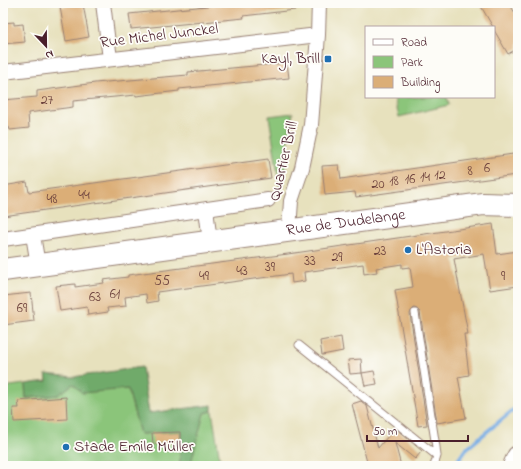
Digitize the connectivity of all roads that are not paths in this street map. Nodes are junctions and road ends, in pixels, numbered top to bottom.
1 (103, 3) edge
2 (319, 3) edge
3 (318, 35) junction
4 (110, 59) junction
5 (3, 72) edge
6 (518, 191) edge
7 (268, 200) dead end
8 (483, 204) junction
9 (518, 205) edge
10 (206, 209) junction
11 (289, 230) junction
12 (33, 235) junction
13 (3, 239) edge
14 (210, 242) junction
15 (38, 265) junction
16 (3, 270) edge
17 (415, 313) dead end
18 (300, 345) dead end
19 (437, 456) junction
20 (518, 457) edge
21 (434, 466) edge
22 (514, 466) edge

1 - 4 street
2 - 3 street, Quartier Brill
3 - 4 street, Rue Michel Junckel
3 - 11 street, Quartier Brill
4 - 5 street, Rue Michel Junckel
6 - 8 main road, Rue de Dudelange
7 - 10 street
8 - 9 main road, Rue de Dudelange
8 - 11 main road, Rue de Dudelange
10 - 12 street
10 - 14 street
11 - 14 main road, Rue de Dudelange
12 - 13 street
12 - 15 street
14 - 15 main road, Rue de Dudelange
15 - 16 main road, Rue de Dudelange
17 - 19 lane
18 - 19 lane
19 - 21 lane
20 - 22 main road

